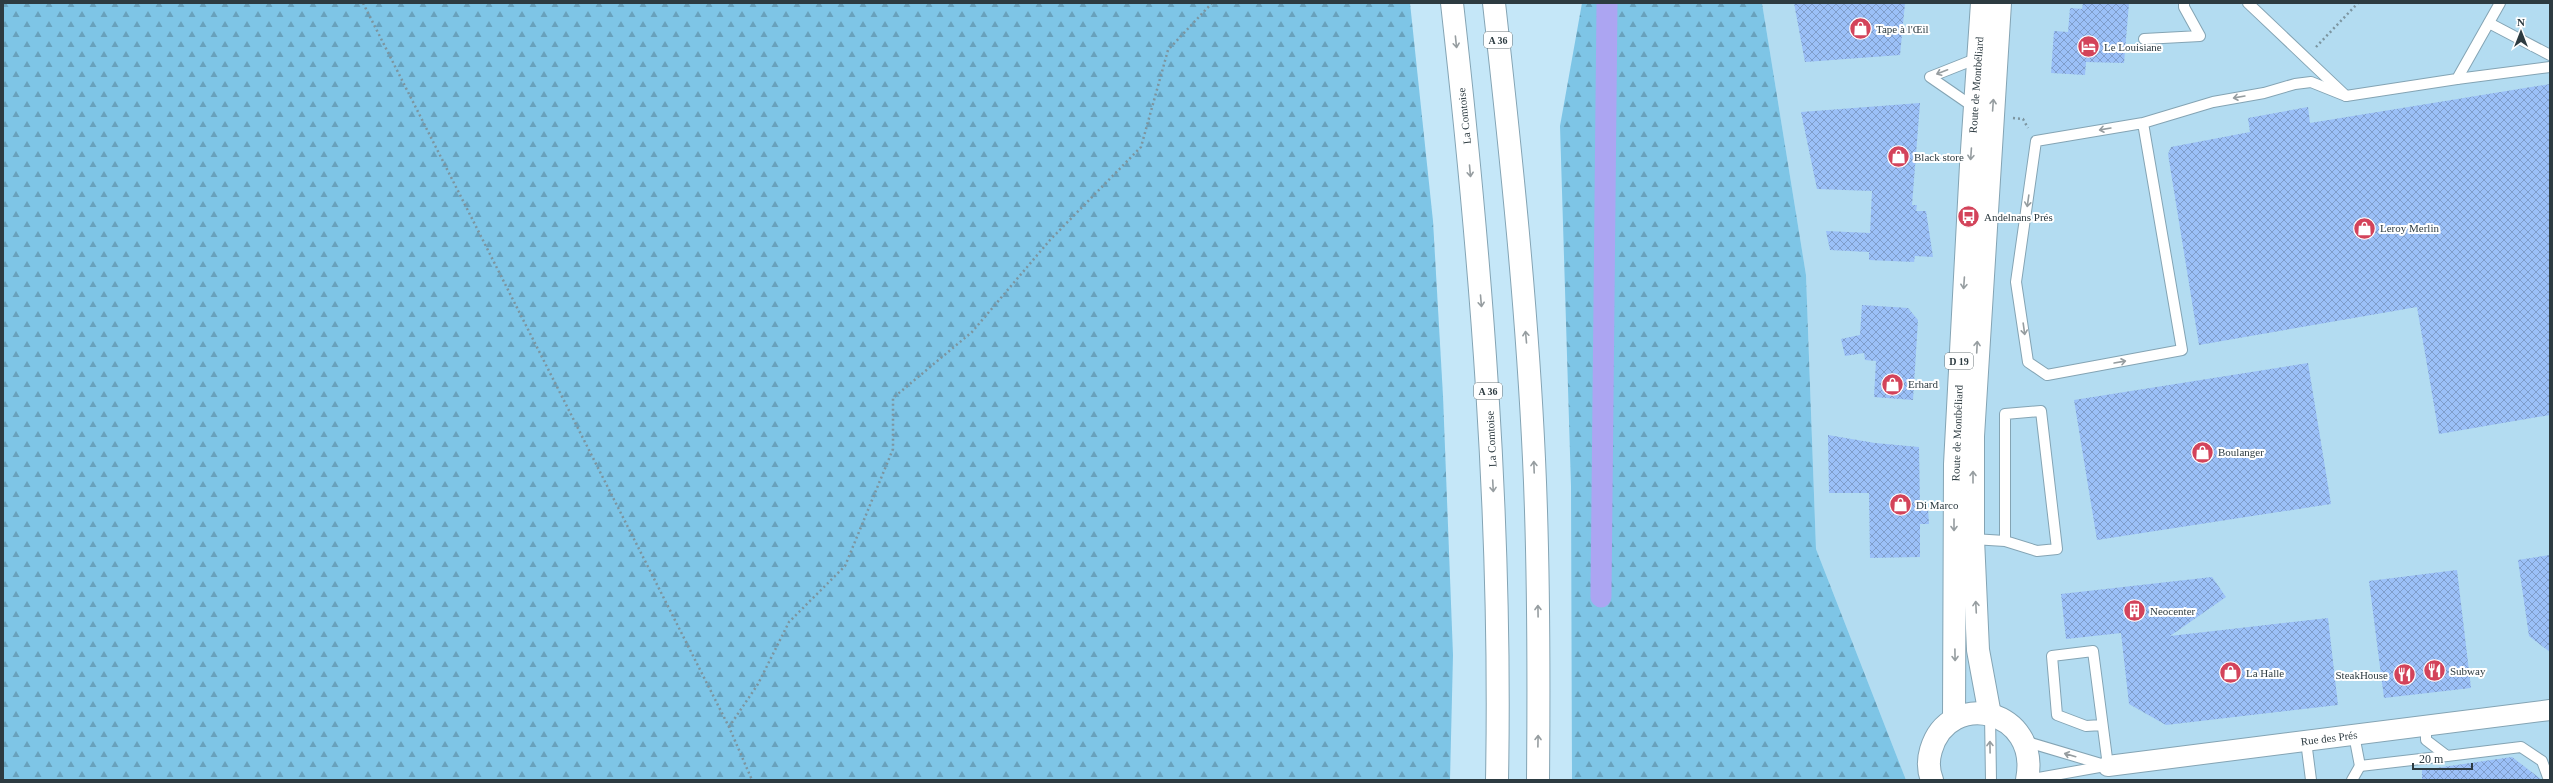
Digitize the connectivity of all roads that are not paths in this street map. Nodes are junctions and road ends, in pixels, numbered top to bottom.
1 (1452, 3) edge
2 (1494, 3) edge
3 (1982, 3) edge
4 (2000, 3) edge
5 (2184, 3) edge
6 (2500, 3) edge
7 (2250, 4) edge
8 (2489, 24) junction
9 (2144, 39) dead end
10 (2550, 56) edge
11 (1978, 58) junction
12 (2550, 67) edge
13 (2457, 79) junction
14 (2346, 96) junction
15 (1984, 112) junction
16 (2143, 123) junction
17 (1973, 539) junction
18 (2006, 541) junction
19 (2550, 710) edge
20 (1990, 714) junction
21 (1954, 720) junction
22 (2102, 725) junction
23 (2426, 726) junction
24 (2354, 735) junction
25 (2024, 741) junction
26 (2306, 741) junction
27 (2447, 756) junction
28 (2108, 766) junction
29 (2360, 766) junction
30 (2065, 777) edge
31 (1497, 780) edge
32 (1538, 780) edge
33 (1932, 780) edge
34 (1991, 780) edge
35 (2027, 780) edge
36 (2311, 780) edge
37 (2352, 780) edge
38 (2549, 780) edge

1 -> 31 main road, La Comtoise / A 36
32 -> 2 main road, A 36
3 - 11 main road, Route de Montbéliard / D 19
15 -> 4 main road, Route de Montbéliard / D 19
5 - 9 lane
6 - 8 lane
7 - 14 lane
8 - 10 lane
8 - 13 lane
11 - 15 main road, Route de Montbéliard / D 19
11 -> 15 lane
12 - 13 lane
13 - 14 lane
14 -> 16 lane
17 -> 15 main road, Route de Montbéliard / D 19
15 -> 21 main road, Route de Montbéliard / D 19
16 -> 16 lane
17 - 18 lane
20 -> 17 main road, Route de Montbéliard / D 19
18 - 18 lane
19 - 23 street, Rue des Prés
20 - 21 main road
20 - 25 main road
34 -> 20 lane
21 - 33 main road
22 - 22 lane
22 - 28 lane
23 - 24 street, Rue des Prés
23 - 27 lane
24 - 26 street, Rue des Prés
24 - 29 lane
28 -> 25 lane
25 - 35 main road
26 - 28 street, Rue des Prés
26 - 36 lane
27 - 29 lane
27 - 38 lane
28 - 30 lane
29 - 37 lane
30 - 35 lane

